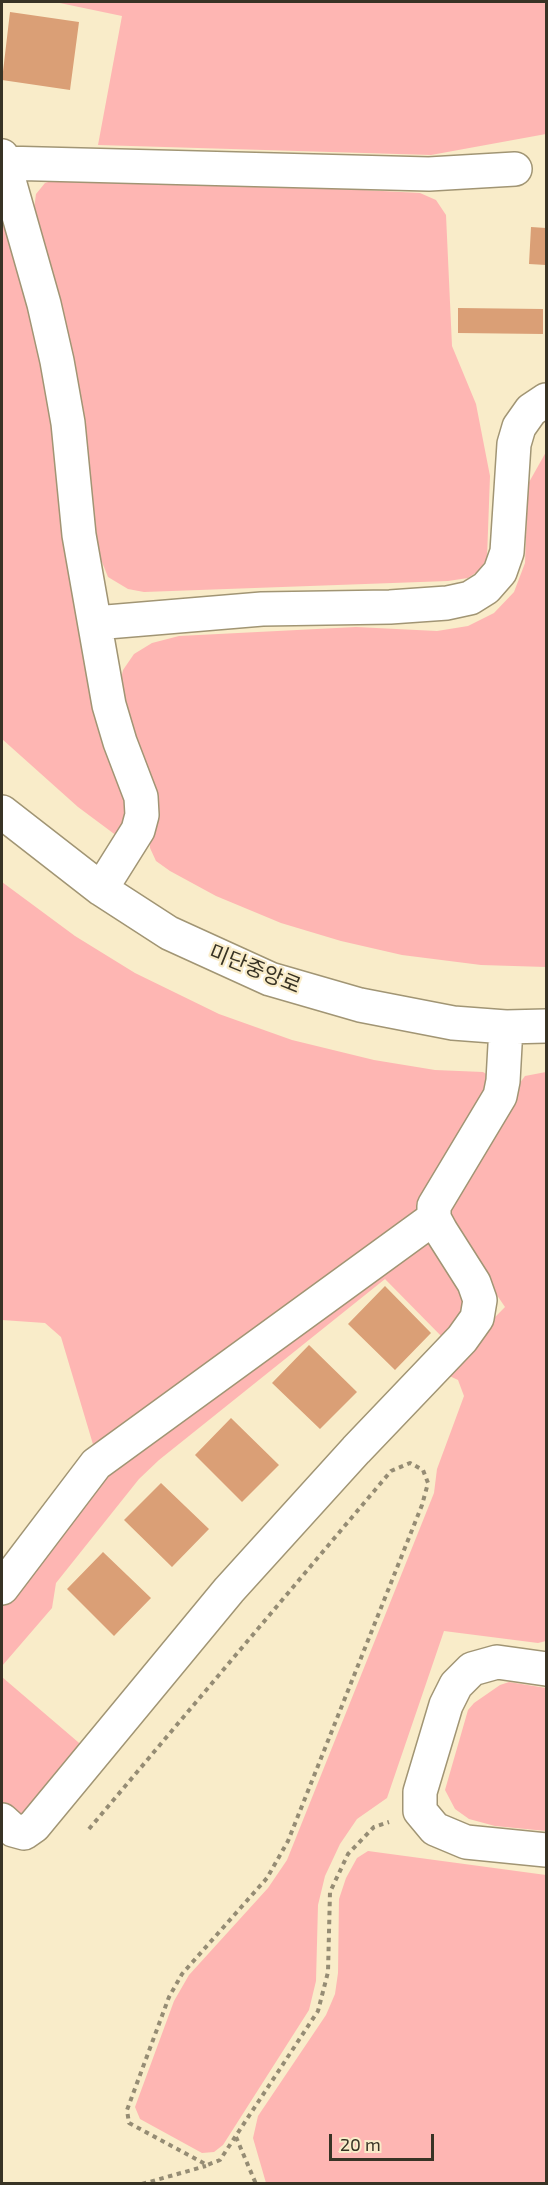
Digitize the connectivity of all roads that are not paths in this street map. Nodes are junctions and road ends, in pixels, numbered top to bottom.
1 (2, 159) edge
2 (515, 169) dead end
3 (546, 400) edge
4 (95, 623) junction
5 (2, 812) edge
6 (101, 889) junction
7 (546, 1026) edge
8 (506, 1027) junction
9 (434, 1218) junction
10 (2, 1588) edge
11 (546, 1670) edge
12 (2, 1821) edge
13 (546, 1850) edge

1 - 2 street
1 - 4 street
3 - 4 street
4 - 6 street
5 - 6 street, 미단중앙로
6 - 8 street, 미단중앙로
7 - 8 street, 미단중앙로
8 - 9 street
9 - 10 street
9 - 12 street
11 - 13 street

